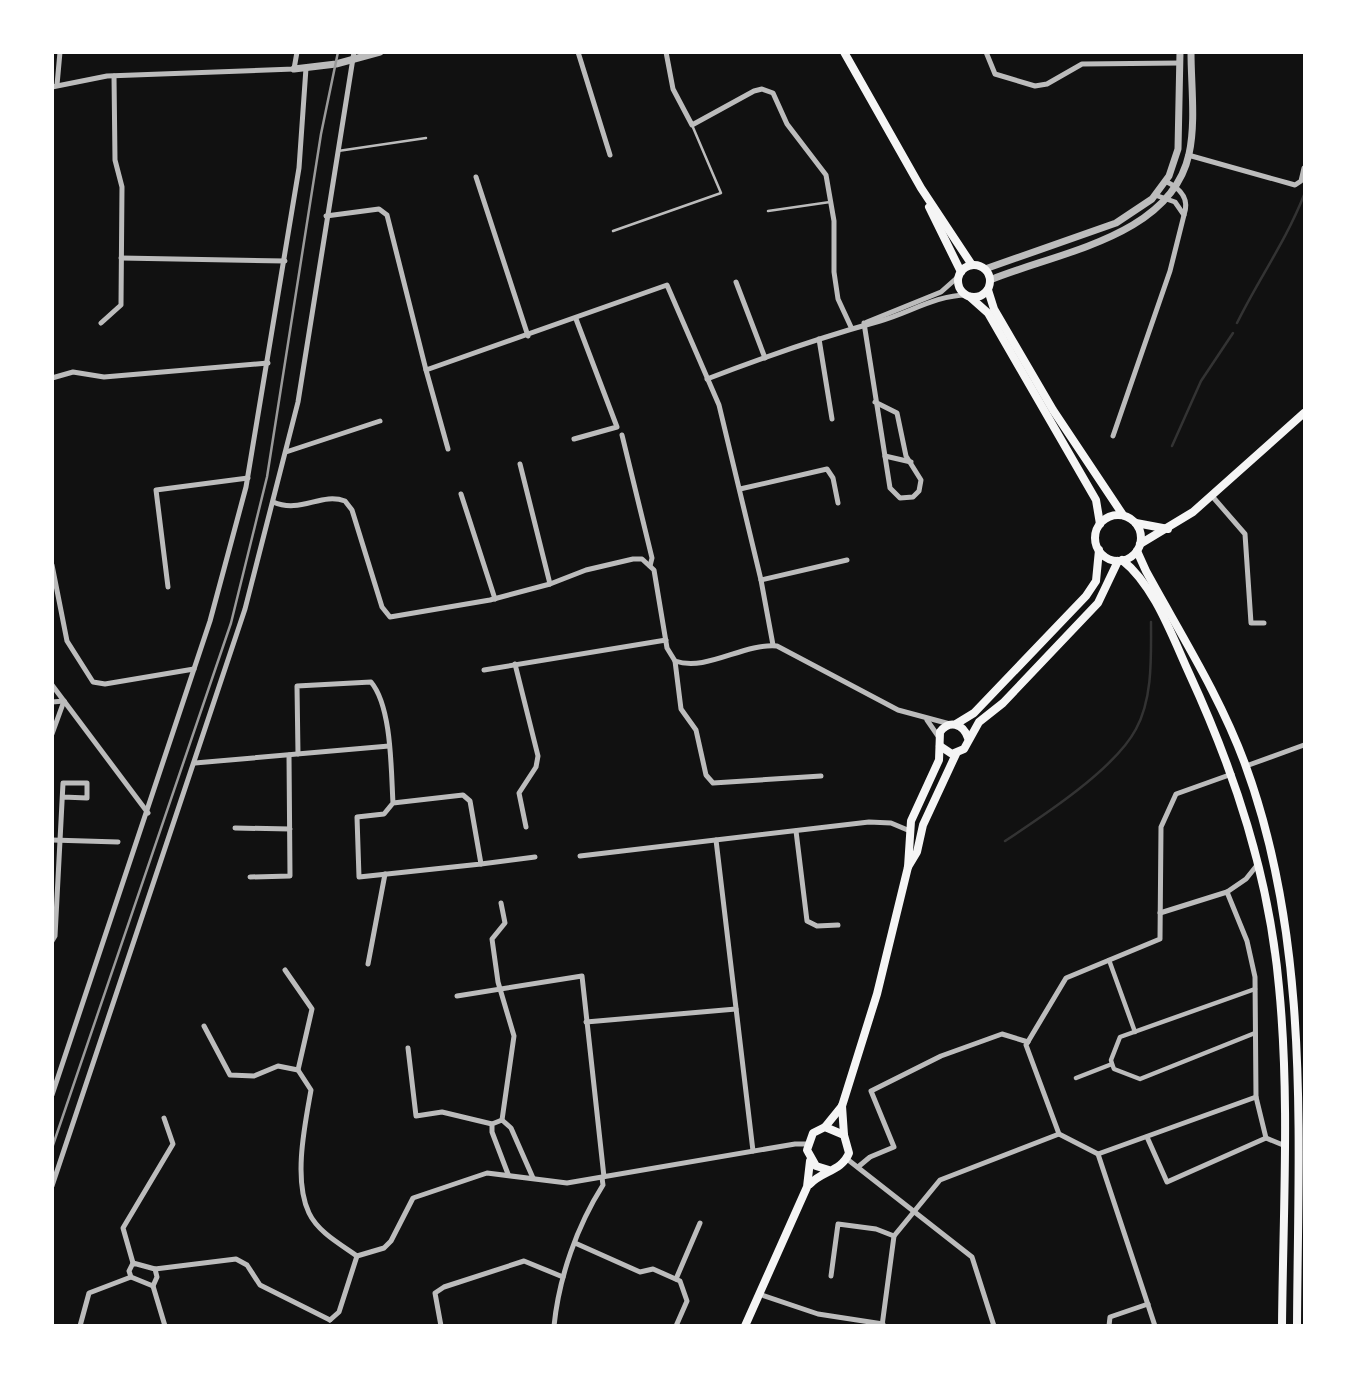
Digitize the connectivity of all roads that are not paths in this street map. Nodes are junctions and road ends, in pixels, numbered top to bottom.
1 (60, 52) edge
2 (297, 52) edge
3 (380, 52) edge
4 (578, 52) edge
5 (666, 52) edge
6 (844, 52) edge
7 (986, 52) edge
8 (1180, 52) edge
9 (1191, 52) edge
10 (353, 56) edge
11 (1180, 64) junction
12 (306, 68) junction
13 (294, 69) junction
14 (114, 76) junction
15 (55, 86) edge
16 (692, 125) junction
17 (426, 138) dead end
18 (338, 151) junction
19 (610, 155) dead end
20 (1188, 155) junction
21 (1304, 168) edge
22 (476, 177) dead end
23 (1166, 181) junction
24 (1176, 186) junction
25 (921, 188) junction
26 (1155, 195) junction
27 (1166, 200) junction
28 (832, 202) junction
29 (768, 211) dead end
30 (1184, 215) junction
31 (326, 216) junction
32 (613, 231) dead end
33 (121, 258) junction
34 (285, 261) junction
35 (972, 265) junction
36 (985, 269) junction
37 (960, 274) junction
38 (990, 280) junction
39 (736, 282) dead end
40 (988, 290) junction
41 (968, 296) junction
42 (576, 318) junction
43 (864, 323) junction
44 (101, 324) dead end
45 (851, 327) junction
46 (527, 336) junction
47 (819, 339) junction
48 (765, 358) junction
49 (268, 363) junction
50 (426, 370) junction
51 (52, 377) edge
52 (708, 379) junction
53 (875, 402) junction
54 (1304, 413) edge
55 (832, 419) dead end
56 (380, 421) dead end
57 (622, 435) dead end
58 (1113, 436) dead end
59 (575, 439) dead end
60 (448, 449) dead end
61 (286, 452) junction
62 (884, 456) junction
63 (911, 462) junction
64 (520, 464) dead end
65 (247, 478) junction
66 (740, 489) junction
67 (461, 494) dead end
68 (1212, 496) junction
69 (273, 502) junction
70 (838, 503) dead end
71 (1123, 515) junction
72 (1136, 523) junction
73 (1100, 524) junction
74 (1168, 529) junction
75 (1139, 547) junction
76 (1099, 550) junction
77 (847, 559) dead end
78 (1120, 560) junction
79 (52, 565) edge
80 (650, 566) junction
81 (761, 580) junction
82 (550, 584) junction
83 (167, 587) dead end
84 (495, 599) junction
85 (1265, 622) dead end
86 (666, 640) junction
87 (773, 645) junction
88 (675, 661) junction
89 (515, 664) junction
90 (194, 669) junction
91 (484, 670) dead end
92 (52, 685) edge
93 (64, 701) junction
94 (52, 702) edge
95 (927, 720) junction
96 (953, 724) junction
97 (52, 734) edge
98 (938, 737) junction
99 (968, 737) junction
100 (1304, 745) edge
101 (389, 746) junction
102 (940, 746) junction
103 (298, 754) junction
104 (956, 754) junction
105 (289, 755) junction
106 (195, 763) junction
107 (1246, 766) junction
108 (1232, 774) junction
109 (821, 776) dead end
110 (63, 797) junction
111 (393, 803) junction
112 (148, 813) junction
113 (526, 827) dead end
114 (235, 828) dead end
115 (290, 829) junction
116 (796, 831) junction
117 (910, 831) junction
118 (716, 840) junction
119 (52, 841) edge
120 (61, 841) junction
121 (118, 842) dead end
122 (580, 856) dead end
123 (535, 857) dead end
124 (481, 864) junction
125 (1258, 864) junction
126 (908, 867) junction
127 (385, 874) junction
128 (250, 877) dead end
129 (1227, 892) junction
130 (500, 903) dead end
131 (1160, 913) junction
132 (838, 925) dead end
133 (52, 941) edge
134 (1109, 960) junction
135 (368, 964) dead end
136 (285, 970) dead end
137 (1255, 989) junction
138 (500, 990) junction
139 (457, 996) dead end
140 (736, 1009) junction
141 (586, 1023) junction
142 (204, 1026) dead end
143 (1135, 1032) junction
144 (1255, 1033) junction
145 (1028, 1041) junction
146 (408, 1048) dead end
147 (1112, 1064) junction
148 (298, 1070) junction
149 (1076, 1078) dead end
150 (52, 1095) edge
151 (1256, 1097) junction
152 (842, 1106) junction
153 (164, 1118) dead end
154 (502, 1120) junction
155 (492, 1124) junction
156 (825, 1127) junction
157 (1059, 1134) junction
158 (844, 1135) junction
159 (1147, 1137) junction
160 (1266, 1138) junction
161 (807, 1144) junction
162 (1283, 1145) junction
163 (753, 1151) junction
164 (1098, 1154) junction
165 (847, 1159) junction
166 (810, 1161) junction
167 (858, 1167) junction
168 (829, 1170) junction
169 (509, 1174) junction
170 (603, 1177) junction
171 (533, 1178) junction
172 (52, 1185) edge
173 (807, 1186) junction
174 (1297, 1188) junction
175 (1304, 1195) edge
176 (916, 1210) junction
177 (700, 1223) dead end
178 (1301, 1233) edge
179 (894, 1236) junction
180 (575, 1243) junction
181 (356, 1256) junction
182 (133, 1264) junction
183 (155, 1269) junction
184 (831, 1276) dead end
185 (131, 1277) junction
186 (563, 1277) junction
187 (676, 1279) junction
188 (153, 1286) junction
189 (759, 1294) junction
190 (1148, 1304) junction
191 (331, 1323) edge
192 (440, 1323) edge
193 (80, 1325) edge
194 (165, 1325) edge
195 (554, 1325) edge
196 (676, 1325) edge
197 (745, 1325) edge
198 (882, 1325) edge
199 (994, 1325) edge
200 (1109, 1325) edge
201 (1155, 1325) edge
202 (1282, 1325) edge
203 (1297, 1325) edge

1 - 15 street
2 - 13 street
3 - 10 street
4 - 19 street
5 - 16 street
6 - 25 main road
7 - 11 street
8 - 11 street
9 - 20 street
10 - 12 street
10 - 18 street
11 - 23 street
12 - 13 street
12 - 34 street
13 - 14 street
14 - 15 street
14 - 33 street
16 - 28 street
16 - 32 lane
17 - 18 lane
18 - 31 street
20 - 21 street
20 - 24 street
22 - 46 street
23 - 24 street
23 - 26 street
24 - 27 street
24 - 30 street
25 - 35 main road
25 - 37 main road
26 - 27 street
26 - 36 street
27 - 30 street
27 - 38 street
28 - 29 lane
28 - 45 street
30 - 58 street
31 - 50 street
31 - 61 street
33 - 34 street
33 - 44 street
34 - 49 street
35 - 36 main road
35 - 37 main road
36 - 38 main road
37 - 41 main road
37 - 43 street
38 - 40 main road
39 - 48 street
40 - 41 main road
40 - 71 main road
41 - 43 street
41 - 73 main road
42 - 46 street
42 - 52 street
42 - 59 street
43 - 45 street
43 - 53 street
45 - 47 street
46 - 50 street
47 - 48 street
47 - 55 street
48 - 52 street
49 - 51 street
49 - 65 street
50 - 60 street
52 - 66 street
53 - 62 street
53 - 63 street
54 - 68 main road
56 - 61 street
57 - 80 street
61 - 69 street
62 - 63 street
62 - 63 street
64 - 82 street
65 - 83 street
65 - 90 street
66 - 70 street
66 - 81 street
67 - 84 street
68 - 74 main road
68 - 85 street
69 - 84 street
69 - 106 street
71 - 72 main road
71 - 73 main road
72 - 74 main road
72 - 75 main road
73 - 76 main road
74 - 75 main road
75 - 78 main road
75 - 107 main road
76 - 78 main road
76 - 96 main road
77 - 81 street
78 - 99 main road
78 - 108 main road
79 - 90 street
80 - 82 street
80 - 86 street
81 - 87 street
82 - 84 street
86 - 88 street
86 - 89 street
87 - 88 street
87 - 95 street
88 - 109 street
89 - 91 street
89 - 113 street
90 - 112 street
92 - 93 street
93 - 94 street
93 - 97 street
93 - 112 street
95 - 96 street
95 - 98 street
96 - 98 main road
96 - 99 main road
98 - 102 main road
99 - 104 main road
100 - 107 street
101 - 103 street
101 - 103 street
101 - 111 street
102 - 104 main road
102 - 117 main road
103 - 105 street
104 - 126 main road
105 - 106 street
105 - 115 street
106 - 172 street
107 - 174 main road
108 - 125 main road
108 - 131 street
110 - 110 street
110 - 120 street
111 - 124 street
111 - 127 street
112 - 150 street
114 - 115 street
115 - 128 street
116 - 117 street
116 - 118 street
116 - 132 street
117 - 126 main road
118 - 122 street
118 - 140 street
119 - 120 street
120 - 121 street
120 - 133 street
123 - 124 street
124 - 127 street
125 - 129 street
125 - 162 main road
126 - 152 main road
127 - 135 street
129 - 131 street
129 - 137 street
130 - 138 street
131 - 134 street
134 - 143 street
134 - 145 street
136 - 148 street
137 - 143 street
137 - 144 street
138 - 139 street
138 - 141 street
138 - 154 street
140 - 141 street
140 - 163 street
141 - 170 street
142 - 148 street
143 - 147 street
144 - 147 street
144 - 151 street
145 - 157 street
145 - 167 street
146 - 155 street
147 - 149 street
148 - 181 street
151 - 159 street
151 - 160 street
152 - 156 main road
152 - 158 main road
153 - 182 street
154 - 155 street
154 - 171 street
155 - 169 street
156 - 158 main road
156 - 161 main road
157 - 164 street
157 - 176 street
158 - 165 main road
159 - 160 street
159 - 164 street
160 - 162 street
161 - 163 street
161 - 166 main road
162 - 202 main road
163 - 170 street
164 - 190 street
165 - 167 street
165 - 168 main road
166 - 168 main road
166 - 173 main road
167 - 176 street
168 - 173 main road
169 - 171 street
169 - 181 street
170 - 171 street
170 - 180 street
173 - 189 main road
174 - 175 street
174 - 178 main road
176 - 179 street
176 - 199 street
177 - 187 street
178 - 203 main road
179 - 184 street
179 - 198 street
180 - 186 street
180 - 187 street
181 - 191 street
182 - 183 street
182 - 185 street
183 - 188 street
183 - 191 street
185 - 188 street
185 - 193 street
186 - 192 street
186 - 195 street
187 - 196 street
188 - 194 street
189 - 197 main road
189 - 198 street
190 - 200 street
190 - 201 street

